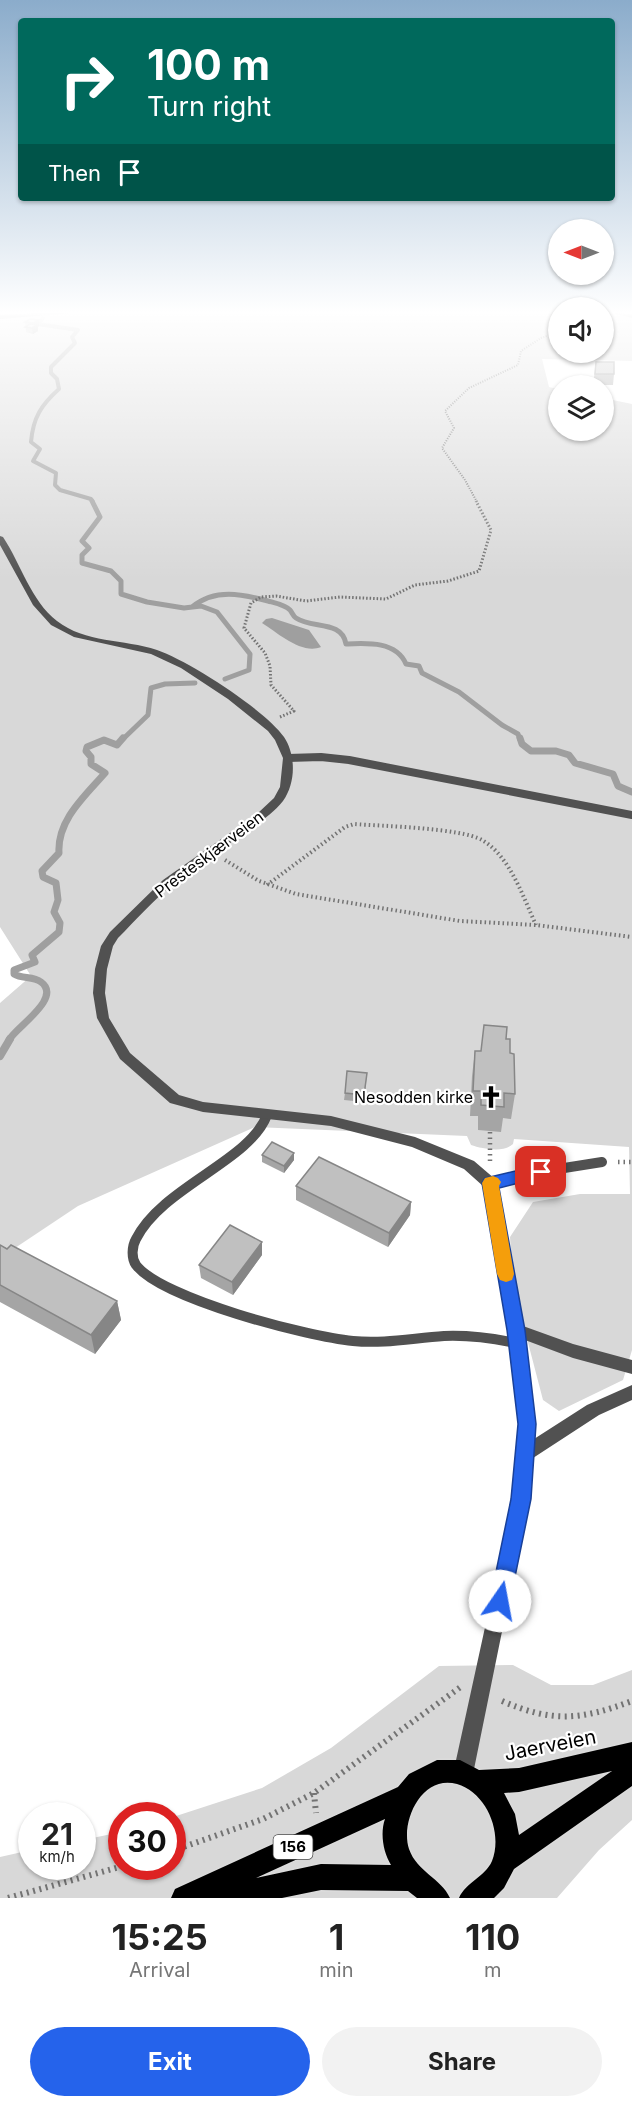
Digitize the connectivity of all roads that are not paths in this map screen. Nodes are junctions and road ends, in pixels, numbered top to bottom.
1 (0, 539) edge
2 (288, 758) junction
3 (632, 815) edge
4 (267, 1115) junction
5 (602, 1162) dead end
6 (490, 1183) junction
7 (516, 1337) junction
8 (632, 1366) edge
9 (632, 1392) edge
10 (525, 1454) junction
11 (632, 1754) edge
12 (632, 1771) edge
13 (471, 1778) junction
14 (404, 1797) junction
15 (505, 1860) junction
16 (410, 1878) junction
17 (184, 1898) edge
18 (222, 1898) edge
19 (437, 1898) edge
20 (472, 1898) edge

1 - 2 street
2 - 3 lane
2 - 4 street, Presteskjærveien
4 - 6 street, Presteskjærveien
4 - 7 lane
5 - 6 lane
6 - 7 street
7 - 8 street
7 - 10 street
9 - 10 street
10 - 13 street
11 - 13 main road, Jaerveien / 156
12 - 15 main road
13 - 14 main road, 156
13 - 15 main road
14 - 16 main road, 156
14 - 17 main road, 156
15 - 20 main road
16 - 18 main road, 156
16 - 19 main road, 156

